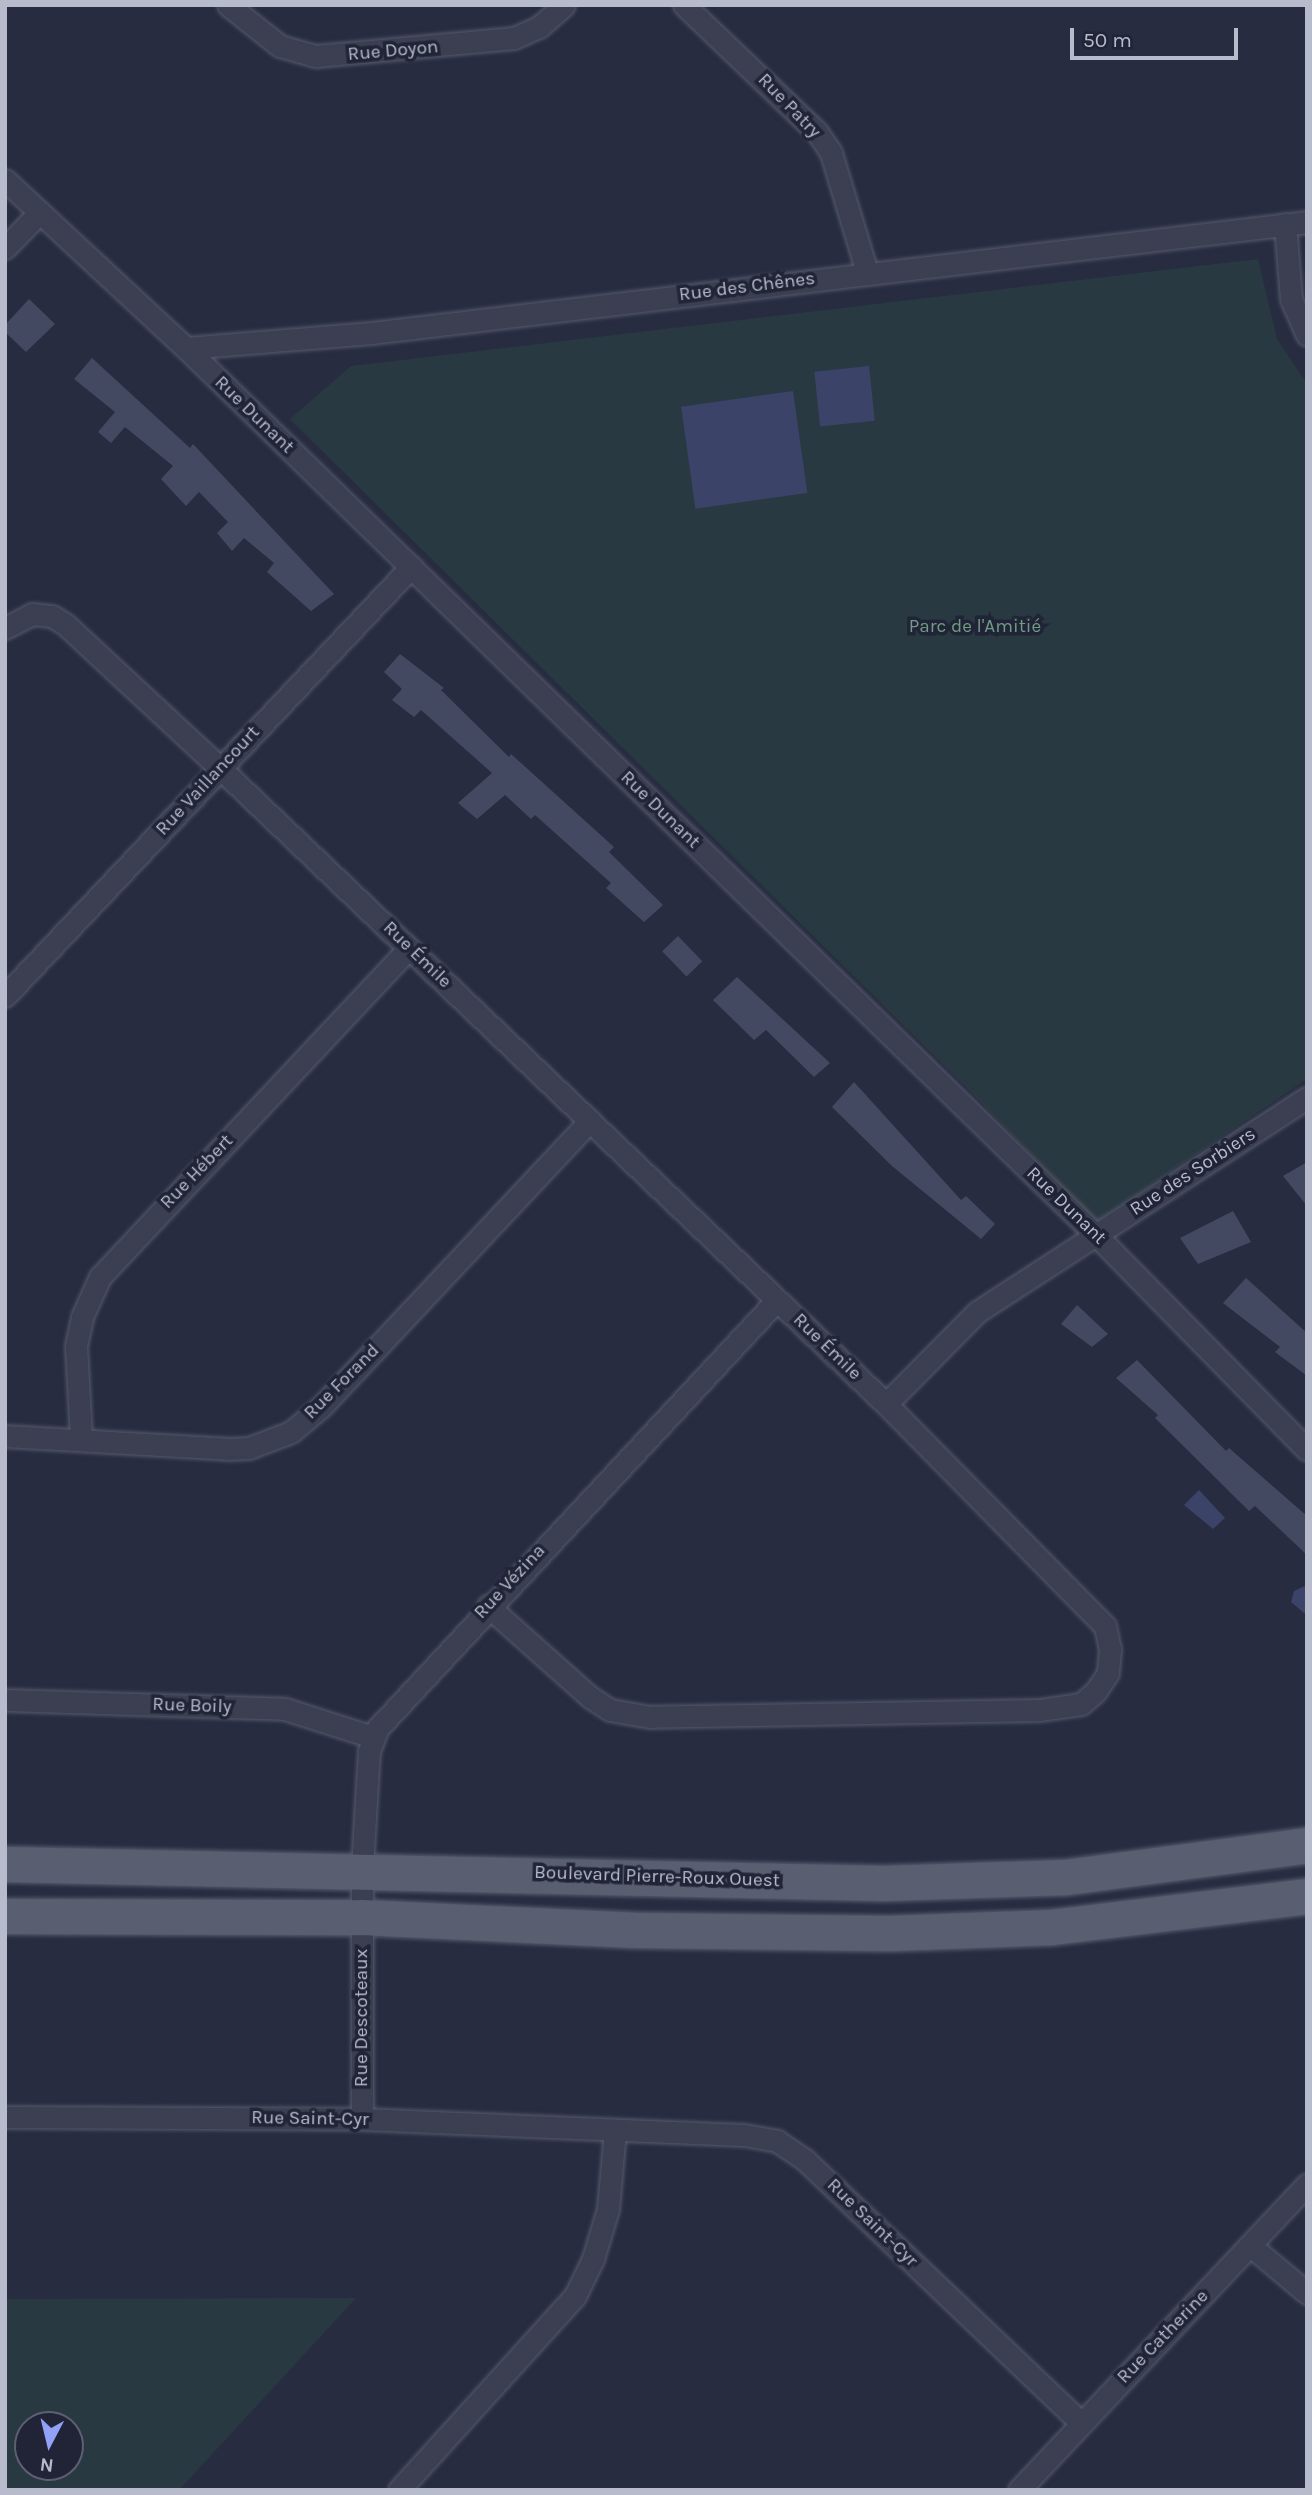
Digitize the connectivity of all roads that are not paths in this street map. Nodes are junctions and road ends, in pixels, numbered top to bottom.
1 (228, 5) edge
2 (564, 5) edge
3 (684, 5) edge
4 (5, 180) edge
5 (40, 212) junction
6 (1307, 222) edge
7 (1285, 224) junction
8 (5, 248) edge
9 (867, 272) junction
10 (1307, 335) edge
11 (186, 348) junction
12 (411, 567) junction
13 (5, 628) edge
14 (220, 768) junction
15 (409, 948) junction
16 (5, 996) edge
17 (1307, 1098) edge
18 (590, 1121) junction
19 (1096, 1235) junction
20 (777, 1300) junction
21 (886, 1404) junction
22 (5, 1437) edge
23 (81, 1438) junction
24 (1307, 1450) edge
25 (488, 1606) junction
26 (5, 1700) edge
27 (373, 1737) junction
28 (1307, 1845) edge
29 (5, 1864) edge
30 (362, 1868) junction
31 (1307, 1896) edge
32 (5, 1916) edge
33 (361, 1917) junction
34 (5, 2117) edge
35 (362, 2119) junction
36 (615, 2130) junction
37 (1307, 2184) edge
38 (1252, 2246) junction
39 (1307, 2293) edge
40 (1080, 2423) junction
41 (399, 2490) edge
42 (1018, 2490) edge

1 - 2 street, Rue Doyon
3 - 9 street, Rue Patry
4 - 5 street, Rue Dunant
5 - 8 street
5 - 11 street, Rue Dunant
6 - 7 street, Rue des Chênes
7 - 9 street, Rue des Chênes
7 - 10 street
9 - 11 street, Rue des Chênes
11 - 12 street, Rue Dunant
12 - 14 street, Rue Vaillancourt
12 - 19 street, Rue Dunant
13 - 14 street, Rue Émile
14 - 15 street, Rue Émile
14 - 16 street, Rue Vaillancourt
15 - 18 street, Rue Émile
15 - 23 street, Rue Hébert
17 - 19 street, Rue des Sorbiers
18 - 20 street, Rue Émile
18 - 23 street, Rue Forand
19 - 21 street, Rue des Sorbiers
19 - 24 street, Rue Dunant
20 - 21 street, Rue Émile
20 - 25 street, Rue Vézina
21 - 25 street, Rue Émile
22 - 23 street, Rue Forand
25 - 27 street, Rue Vézina
26 - 27 street, Rue Boily
27 - 30 street
28 - 30 main road, Boulevard Pierre-Roux Ouest
29 - 30 main road, Boulevard Pierre-Roux Ouest
30 - 33 street
31 - 33 main road
32 - 33 main road
33 - 35 street, Rue Descoteaux
34 - 35 street, Rue Saint-Cyr
35 - 36 street, Rue Saint-Cyr
36 - 40 street, Rue Saint-Cyr
36 - 41 street
37 - 38 street, Rue Catherine
38 - 39 street
38 - 40 street, Rue Catherine
40 - 42 street, Rue Catherine

